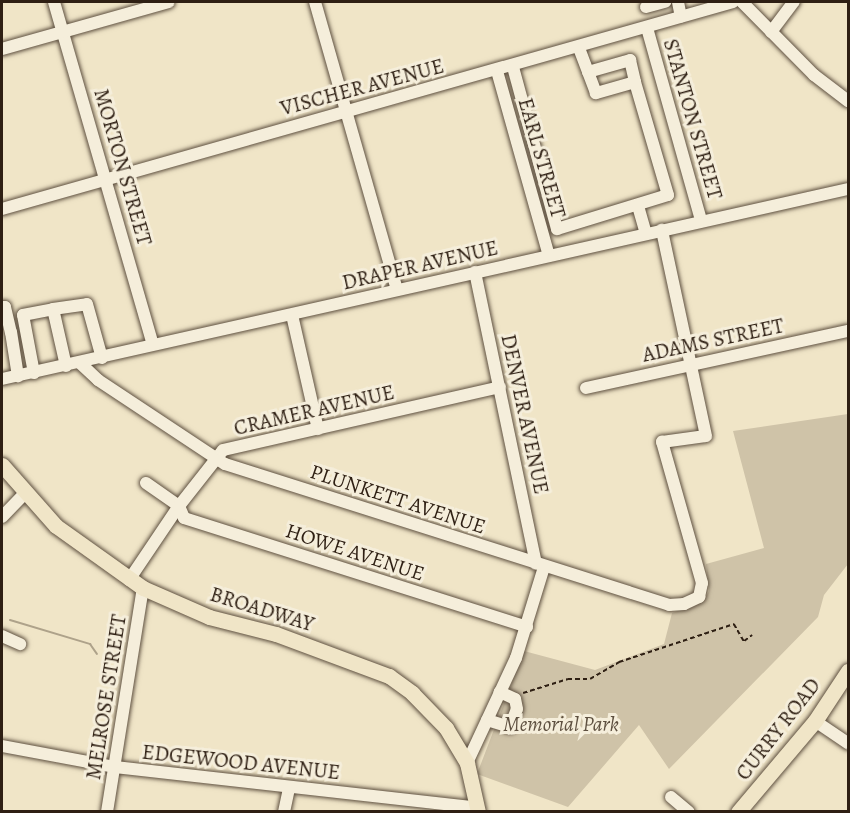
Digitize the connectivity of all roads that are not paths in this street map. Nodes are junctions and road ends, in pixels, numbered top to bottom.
1 (54, 2) edge
2 (169, 2) edge
3 (315, 2) edge
4 (664, 2) edge
5 (680, 2) edge
6 (733, 2) edge
7 (742, 2) edge
8 (794, 2) edge
9 (702, 6) edge
10 (646, 7) dead end
11 (681, 17) junction
12 (647, 28) junction
13 (63, 31) junction
14 (771, 32) junction
15 (579, 48) junction
16 (2, 49) edge
17 (513, 67) junction
18 (497, 71) junction
19 (588, 72) junction
20 (635, 82) junction
21 (849, 101) edge
22 (346, 111) junction
23 (107, 180) junction
24 (849, 189) edge
25 (638, 206) junction
26 (2, 209) edge
27 (701, 220) junction
28 (662, 230) junction
29 (646, 234) junction
30 (549, 256) junction
31 (475, 272) junction
32 (397, 289) junction
33 (2, 307) edge
34 (53, 309) junction
35 (292, 315) junction
36 (849, 331) edge
37 (153, 344) junction
38 (102, 358) junction
39 (80, 363) junction
40 (689, 364) junction
41 (66, 366) junction
42 (34, 373) junction
43 (18, 376) junction
44 (2, 379) edge
45 (500, 387) junction
46 (586, 388) dead end
47 (318, 429) junction
48 (215, 457) junction
49 (2, 465) edge
50 (146, 483) dead end
51 (24, 494) junction
52 (179, 506) junction
53 (2, 517) edge
54 (540, 565) junction
55 (129, 580) junction
56 (143, 588) junction
57 (527, 627) junction
58 (2, 636) edge
59 (20, 644) dead end
60 (849, 671) edge
61 (500, 692) junction
62 (487, 720) junction
63 (815, 721) junction
64 (849, 743) edge
65 (2, 746) edge
66 (467, 763) junction
67 (116, 767) junction
68 (289, 788) junction
69 (671, 797) dead end
70 (478, 809) edge
71 (107, 812) edge
72 (284, 812) edge
73 (689, 812) edge
74 (738, 812) edge

1 - 13 street, MORTON STREET
2 - 13 street
3 - 22 street
4 - 10 street
5 - 11 street
6 - 9 street, VISCHER AVENUE
7 - 14 street
8 - 14 street
9 - 11 street, VISCHER AVENUE
11 - 12 street, VISCHER AVENUE
12 - 15 street, VISCHER AVENUE
12 - 27 street, STANTON STREET
13 - 16 street
13 - 23 street, MORTON STREET
14 - 21 street
15 - 17 street, VISCHER AVENUE
15 - 19 street
17 - 18 street, VISCHER AVENUE
17 - 25 street
18 - 22 street, VISCHER AVENUE
18 - 30 street, EARL STREET
19 - 20 street
19 - 20 street
20 - 25 street
22 - 23 street, VISCHER AVENUE
22 - 32 street
23 - 26 street, VISCHER AVENUE
23 - 37 street, MORTON STREET
24 - 27 street, DRAPER AVENUE
25 - 29 street
27 - 28 street, DRAPER AVENUE
28 - 29 street, DRAPER AVENUE
28 - 40 street
29 - 30 street, DRAPER AVENUE
30 - 31 street, DRAPER AVENUE
31 - 32 street, DRAPER AVENUE
31 - 45 street, DENVER AVENUE
32 - 35 street, DRAPER AVENUE
33 - 43 street
34 - 38 street
34 - 41 street
34 - 42 street
35 - 37 street, DRAPER AVENUE
35 - 47 street
36 - 40 street, ADAMS STREET
37 - 38 street, DRAPER AVENUE
38 - 39 street, DRAPER AVENUE
39 - 41 street, DRAPER AVENUE
39 - 48 street, PLUNKETT AVENUE
40 - 46 street, ADAMS STREET
40 - 54 street, PLUNKETT AVENUE
41 - 42 street, DRAPER AVENUE
42 - 43 street, DRAPER AVENUE
43 - 44 street, DRAPER AVENUE
45 - 47 street, CRAMER AVENUE
45 - 54 street, DENVER AVENUE
47 - 48 street, CRAMER AVENUE
48 - 52 street, CRAMER AVENUE
48 - 54 street, PLUNKETT AVENUE
49 - 51 main road, BROADWAY
50 - 52 street
51 - 53 street
51 - 55 main road, BROADWAY
52 - 55 street, CRAMER AVENUE
52 - 57 street, HOWE AVENUE
54 - 57 street, DENVER AVENUE
55 - 56 main road, BROADWAY
56 - 66 main road, BROADWAY
56 - 67 street, MELROSE STREET
57 - 61 street, DENVER AVENUE
58 - 59 street
60 - 63 main road, CURRY ROAD
61 - 62 street, DENVER AVENUE
61 - 62 street
62 - 66 street, DENVER AVENUE
63 - 64 street
63 - 74 main road, CURRY ROAD
65 - 67 street, EDGEWOOD AVENUE
66 - 70 main road, BROADWAY
67 - 68 street, EDGEWOOD AVENUE
67 - 71 street, MELROSE STREET
68 - 70 street, EDGEWOOD AVENUE
68 - 72 street
69 - 73 street

